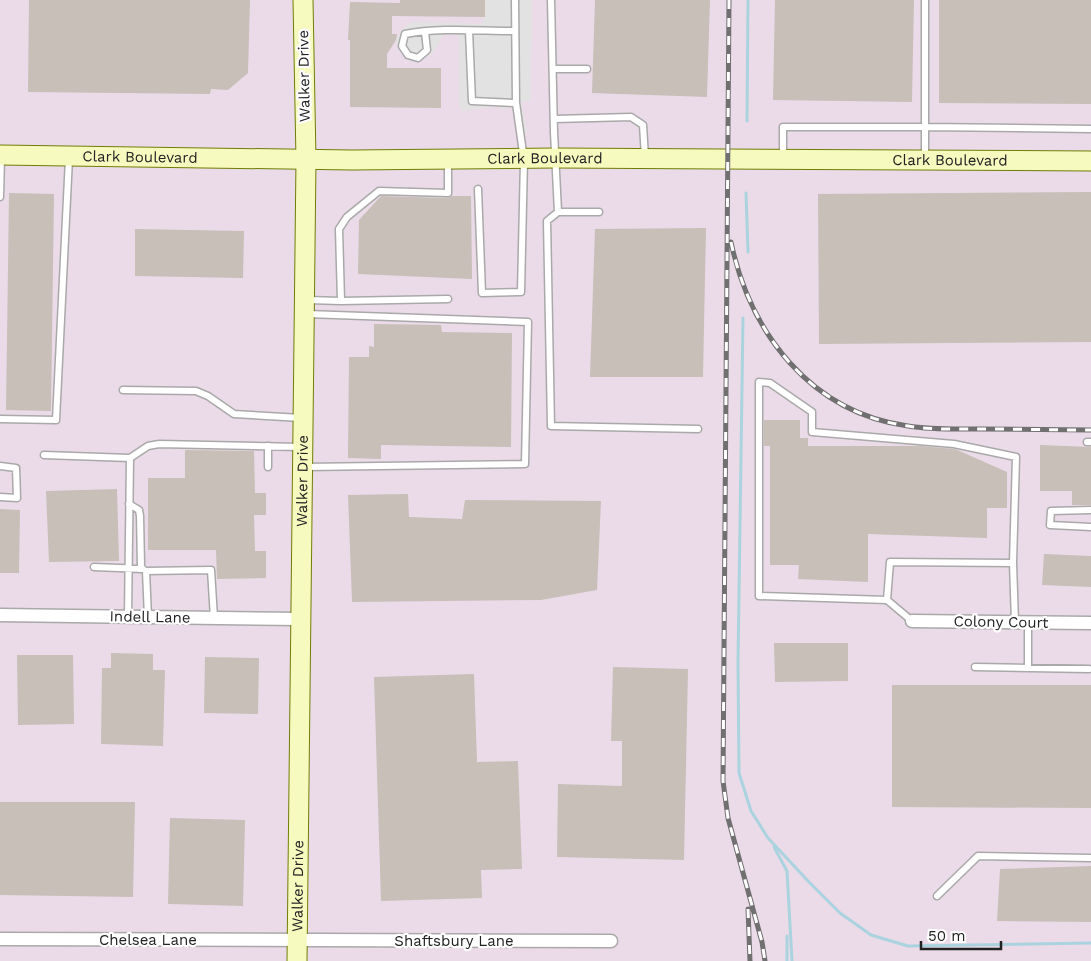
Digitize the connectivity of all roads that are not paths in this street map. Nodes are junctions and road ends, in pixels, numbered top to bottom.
1 (304, 0) edge
2 (515, 0) edge
3 (551, 0) edge
4 (925, 0) edge
5 (469, 31) junction
6 (515, 31) junction
7 (425, 32) junction
8 (553, 69) junction
9 (587, 69) dead end
10 (516, 103) junction
11 (554, 119) junction
12 (926, 127) junction
13 (1091, 128) edge
14 (1, 155) edge
15 (69, 156) junction
16 (556, 158) junction
17 (645, 159) junction
18 (783, 159) junction
19 (306, 160) junction
20 (448, 160) junction
21 (524, 160) junction
22 (926, 160) junction
23 (1091, 161) edge
24 (478, 189) dead end
25 (0, 197) edge
26 (558, 212) junction
27 (599, 212) dead end
28 (448, 299) dead end
29 (341, 301) junction
30 (303, 307) junction
31 (123, 390) dead end
32 (302, 418) junction
33 (0, 419) edge
34 (698, 428) dead end
35 (268, 446) junction
36 (302, 447) junction
37 (44, 455) dead end
38 (130, 458) junction
39 (0, 466) edge
40 (268, 467) dead end
41 (301, 467) junction
42 (0, 497) edge
43 (129, 504) junction
44 (1091, 510) edge
45 (1091, 527) edge
46 (1013, 563) junction
47 (129, 566) junction
48 (94, 567) dead end
49 (144, 569) junction
50 (887, 600) junction
51 (0, 615) edge
52 (128, 616) junction
53 (148, 617) junction
54 (214, 618) junction
55 (300, 620) junction
56 (912, 621) joint
57 (1015, 622) junction
58 (1028, 622) junction
59 (1091, 623) edge
60 (974, 667) dead end
61 (1028, 668) junction
62 (1089, 669) dead end
63 (1091, 858) edge
64 (937, 896) dead end
65 (0, 939) edge
66 (611, 941) dead end
67 (297, 942) junction
68 (297, 961) edge

1 - 19 street, Walker Drive
2 - 6 lane
3 - 8 lane
4 - 12 lane
5 - 6 lane
5 - 7 lane
5 - 10 lane
6 - 10 lane
7 - 7 lane
8 - 9 lane
8 - 11 lane
10 - 21 lane
11 - 16 lane
11 - 17 lane
12 - 13 lane
12 - 18 lane
12 - 22 lane
14 - 15 street, Clark Boulevard
14 - 25 lane
15 - 19 street, Clark Boulevard
15 - 33 lane
16 - 17 street, Clark Boulevard
16 - 21 street, Clark Boulevard
16 - 26 lane
17 - 18 street, Clark Boulevard
18 - 22 street, Clark Boulevard
19 - 20 street, Clark Boulevard
19 - 30 street, Walker Drive
20 - 21 street, Clark Boulevard
20 - 29 lane
21 - 24 lane
22 - 23 street, Clark Boulevard
26 - 27 lane
26 - 34 lane
28 - 29 lane
29 - 30 lane
30 - 32 street, Walker Drive
30 - 41 lane
31 - 32 lane
32 - 36 street, Walker Drive
35 - 36 lane
35 - 38 lane
35 - 40 lane
36 - 41 street, Walker Drive
37 - 38 lane
38 - 43 lane
39 - 42 lane
41 - 55 street, Walker Drive
43 - 47 lane
43 - 49 lane
44 - 45 lane
46 - 50 lane
46 - 50 lane
46 - 57 lane
47 - 48 lane
47 - 49 lane
47 - 52 lane
49 - 53 lane
49 - 54 lane
50 - 56 lane
51 - 52 street, Indell Lane
52 - 53 street, Indell Lane
53 - 54 street, Indell Lane
54 - 55 street, Indell Lane
55 - 67 street, Walker Drive
56 - 57 street, Colony Court
57 - 58 street, Colony Court
58 - 59 street, Colony Court
58 - 61 lane
60 - 61 lane
61 - 62 lane
63 - 64 lane
65 - 67 street, Chelsea Lane
66 - 67 street, Shaftsbury Lane
67 - 68 street, Walker Drive

